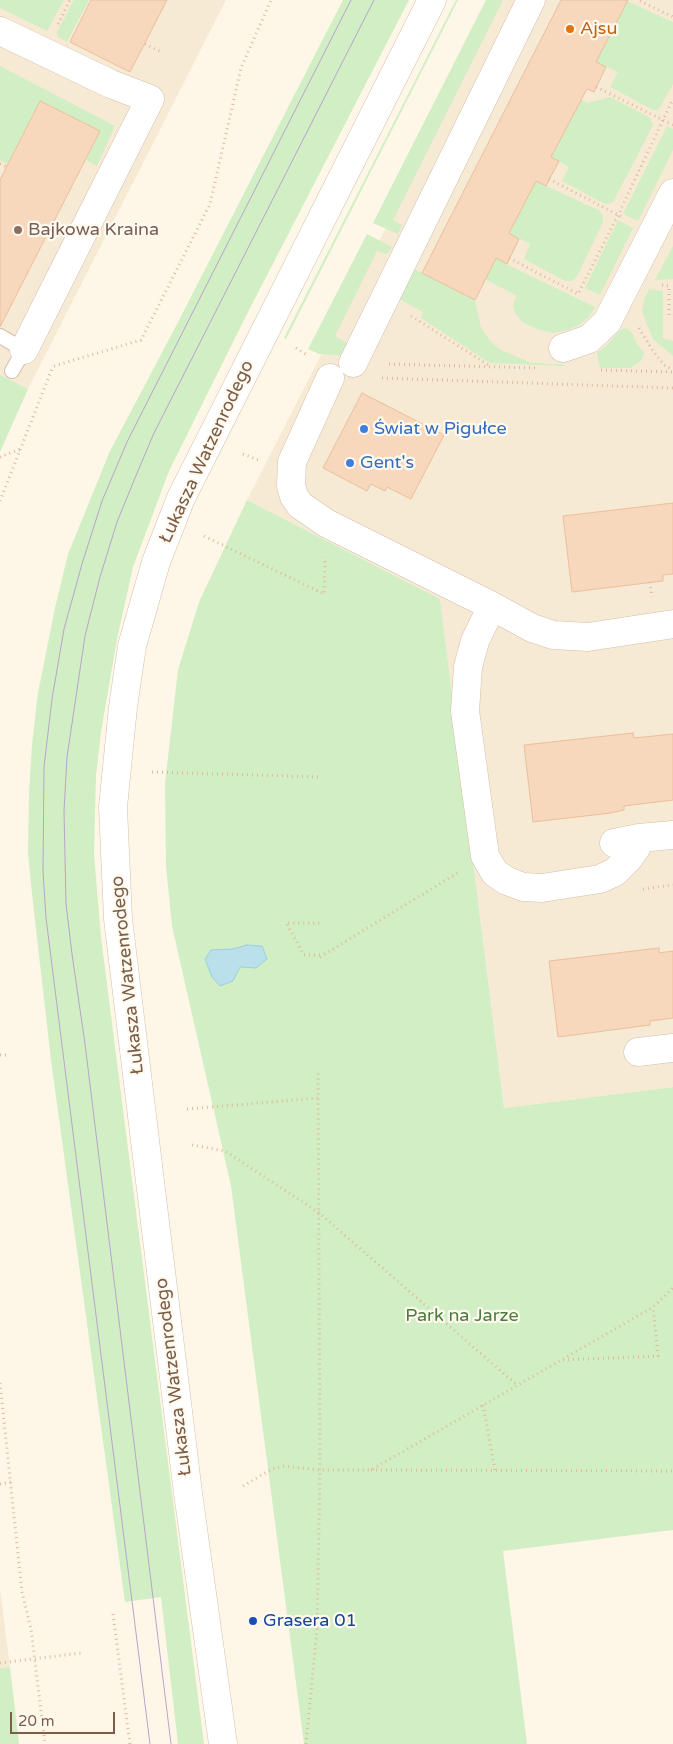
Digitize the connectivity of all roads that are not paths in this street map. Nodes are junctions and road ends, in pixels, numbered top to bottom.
1 (432, 0) edge
2 (531, 0) edge
3 (0, 31) edge
4 (673, 194) edge
5 (0, 336) edge
6 (563, 348) dead end
7 (18, 361) joint
8 (363, 370) road end
9 (330, 378) dead end
10 (492, 606) junction
11 (673, 624) edge
12 (673, 835) edge
13 (673, 1048) edge
14 (638, 1052) dead end
15 (223, 1744) edge

1 - 15 street, Łukasza Watzenrodego
2 - 8 street
3 - 7 street
4 - 6 street
5 - 7 lane
9 - 10 street
10 - 11 street
10 - 12 street
13 - 14 street

